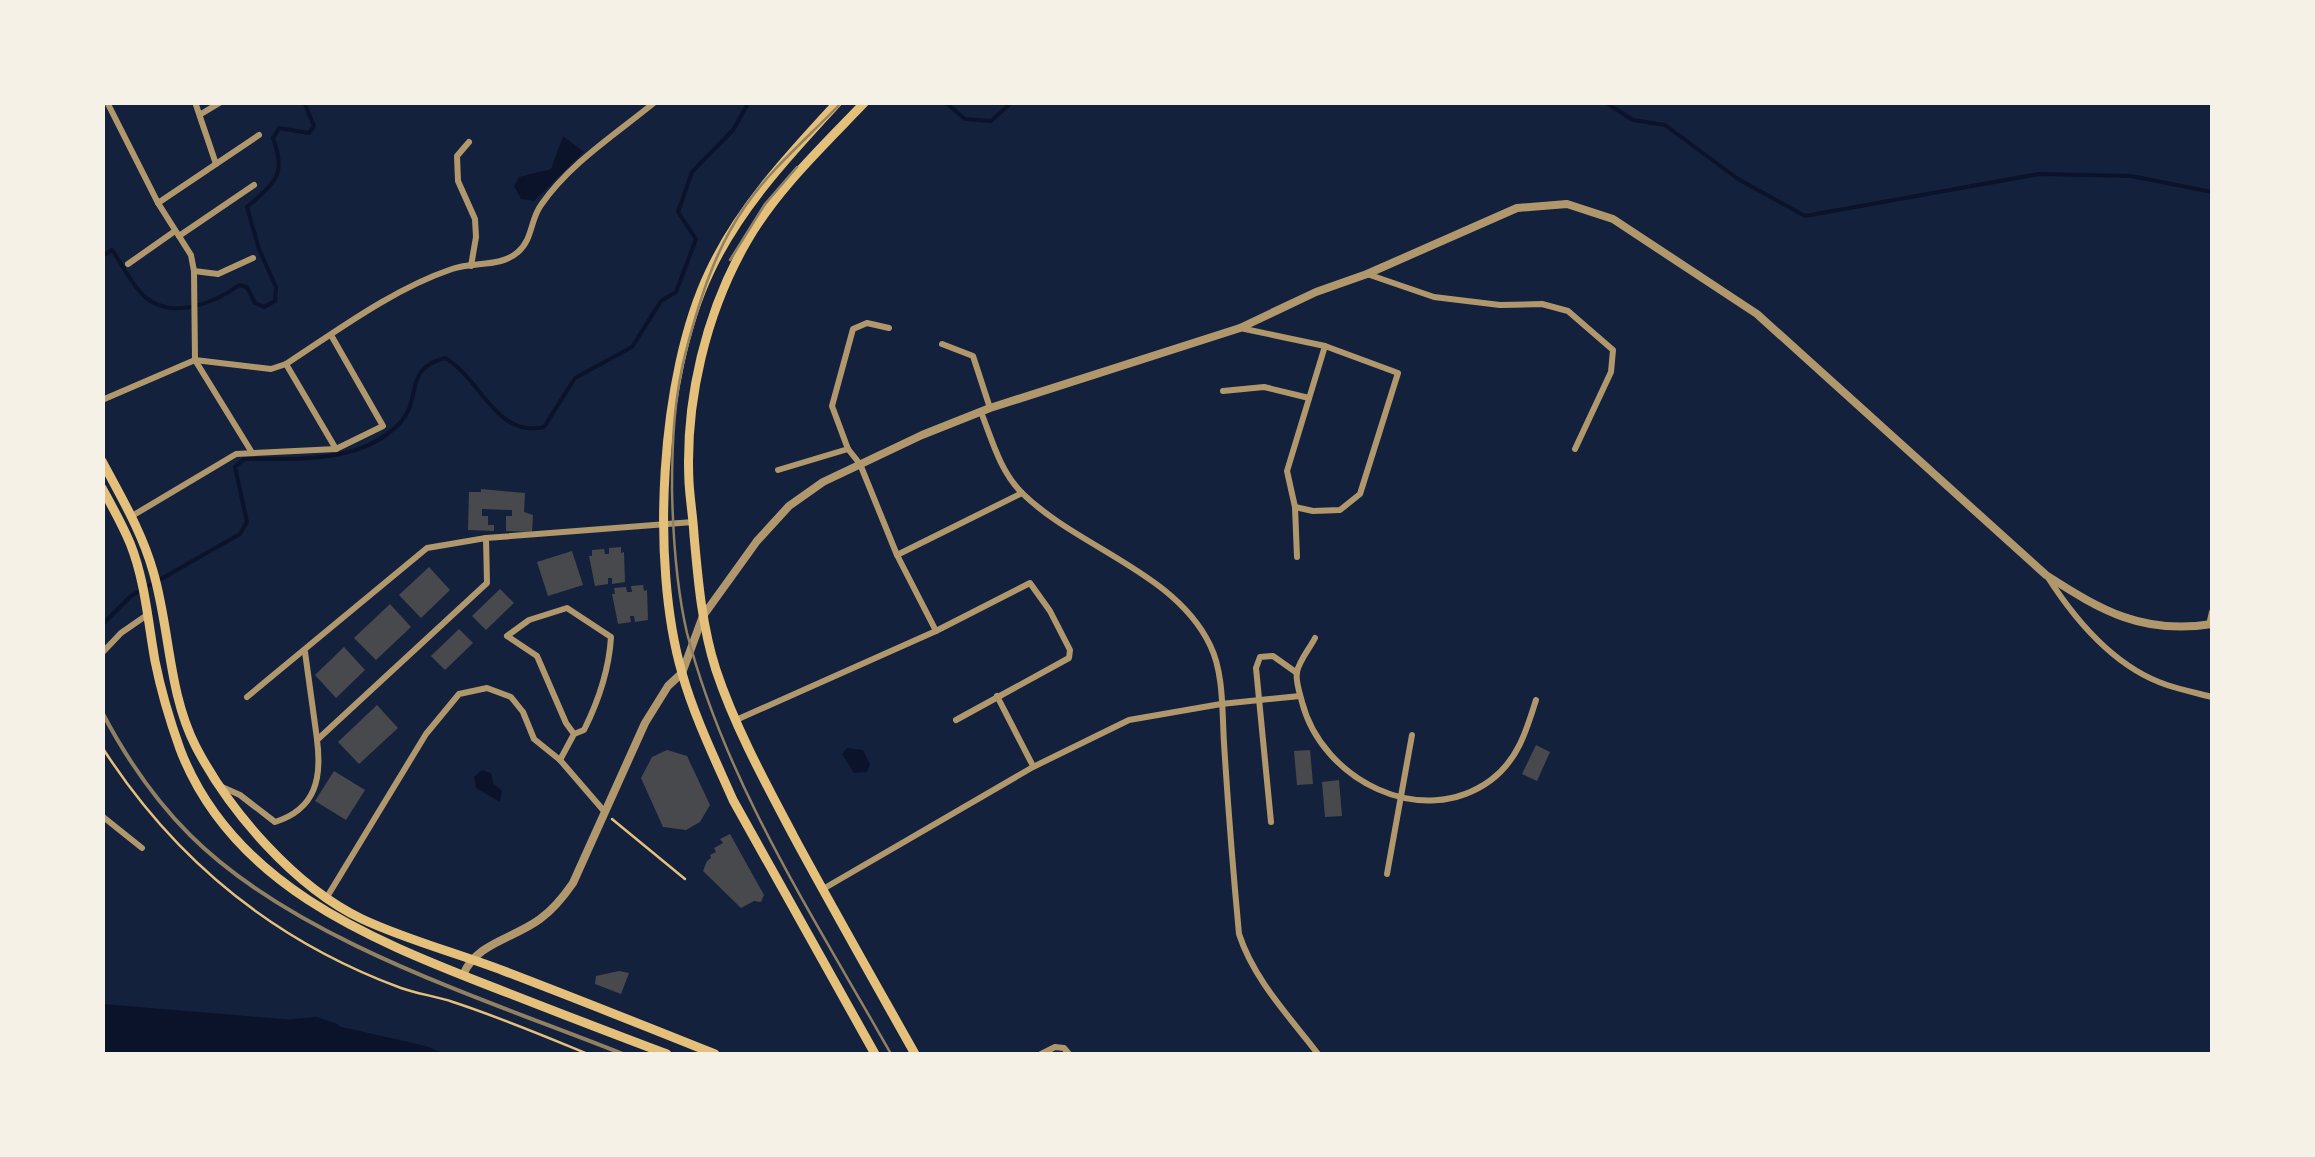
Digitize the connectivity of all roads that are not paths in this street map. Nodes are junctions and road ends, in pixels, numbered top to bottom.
1 (107, 102) edge
2 (195, 102) edge
3 (221, 102) edge
4 (654, 102) edge
5 (838, 102) edge
6 (865, 102) edge
7 (201, 114) junction
8 (259, 135) dead end
9 (469, 142) dead end
10 (216, 164) junction
11 (254, 185) dead end
12 (158, 203) junction
13 (177, 234) junction
14 (253, 258) dead end
15 (128, 264) dead end
16 (471, 266) junction
17 (194, 271) junction
18 (1368, 274) junction
19 (889, 328) dead end
20 (1240, 328) junction
21 (332, 334) junction
22 (942, 344) dead end
23 (1324, 346) junction
24 (195, 360) junction
25 (286, 364) junction
26 (1223, 390) dead end
27 (1309, 398) junction
28 (102, 400) edge
29 (986, 410) junction
30 (848, 448) junction
31 (336, 449) junction
32 (1575, 449) dead end
33 (251, 451) junction
34 (102, 461) edge
35 (860, 464) junction
36 (778, 470) dead end
37 (102, 488) edge
38 (1022, 493) junction
39 (1295, 507) junction
40 (132, 516) junction
41 (694, 522) junction
42 (665, 526) junction
43 (486, 538) junction
44 (897, 555) junction
45 (1296, 557) dead end
46 (2046, 575) junction
47 (2212, 612) edge
48 (147, 615) junction
49 (703, 616) junction
50 (2210, 624) edge
51 (936, 631) junction
52 (1315, 638) dead end
53 (305, 651) junction
54 (102, 654) edge
55 (682, 672) junction
56 (1296, 673) junction
57 (2210, 694) edge
58 (997, 696) junction
59 (1300, 696) junction
60 (248, 697) dead end
61 (1259, 700) junction
62 (1536, 700) dead end
63 (1221, 704) junction
64 (736, 720) junction
65 (956, 720) dead end
66 (574, 734) junction
67 (1412, 734) dead end
68 (317, 740) junction
69 (560, 760) junction
70 (1033, 766) junction
71 (221, 786) junction
72 (1400, 800) junction
73 (604, 811) junction
74 (102, 816) edge
75 (1271, 822) dead end
76 (142, 848) dead end
77 (1388, 874) dead end
78 (823, 889) junction
79 (326, 897) junction
80 (470, 958) junction
81 (463, 976) junction
82 (667, 1054) edge
83 (715, 1054) edge
84 (875, 1054) edge
85 (914, 1054) edge
86 (1041, 1054) edge
87 (1069, 1054) edge
88 (1318, 1054) edge

1 - 12 street
2 - 7 street
3 - 7 street
4 - 16 street
5 - 42 main road
6 - 41 main road
7 - 10 street
8 - 10 street
9 - 16 street
10 - 12 street
11 - 13 street
12 - 13 street
13 - 15 street
13 - 17 street
14 - 17 street
16 - 21 street
17 - 24 street
18 - 20 street
18 - 32 street
18 - 46 street
19 - 30 street
20 - 23 street
20 - 29 street
21 - 25 street
21 - 31 street
22 - 29 street
23 - 27 street
23 - 39 street
24 - 25 street
24 - 28 street
24 - 33 street
25 - 31 street
26 - 27 street
27 - 39 street
29 - 35 street
29 - 38 street
30 - 35 street
30 - 36 street
31 - 33 street
33 - 40 street
34 - 40 main road
35 - 44 street
35 - 49 street
37 - 48 main road
38 - 44 street
38 - 63 street
39 - 45 street
40 - 71 main road
41 - 42 street
41 - 49 main road
42 - 43 street
42 - 55 main road
43 - 53 street
43 - 68 street
44 - 51 street
46 - 50 street
46 - 57 street
47 - 50 street
48 - 54 street
48 - 81 main road
49 - 55 street
49 - 64 main road
51 - 58 street
51 - 64 street
52 - 56 street
53 - 60 street
53 - 68 street
55 - 73 street
55 - 84 main road
56 - 59 street
56 - 61 street
58 - 65 street
58 - 70 street
59 - 61 street
59 - 72 street
61 - 63 street
61 - 75 street
62 - 72 street
63 - 70 street
63 - 88 street
64 - 78 main road
66 - 66 street
66 - 69 street
67 - 72 street
68 - 71 street
69 - 73 street
69 - 79 street
70 - 78 street
71 - 79 main road
72 - 77 street
73 - 80 street
74 - 76 street
78 - 85 main road
79 - 80 main road
80 - 81 street
80 - 83 main road
81 - 82 main road
86 - 87 street

